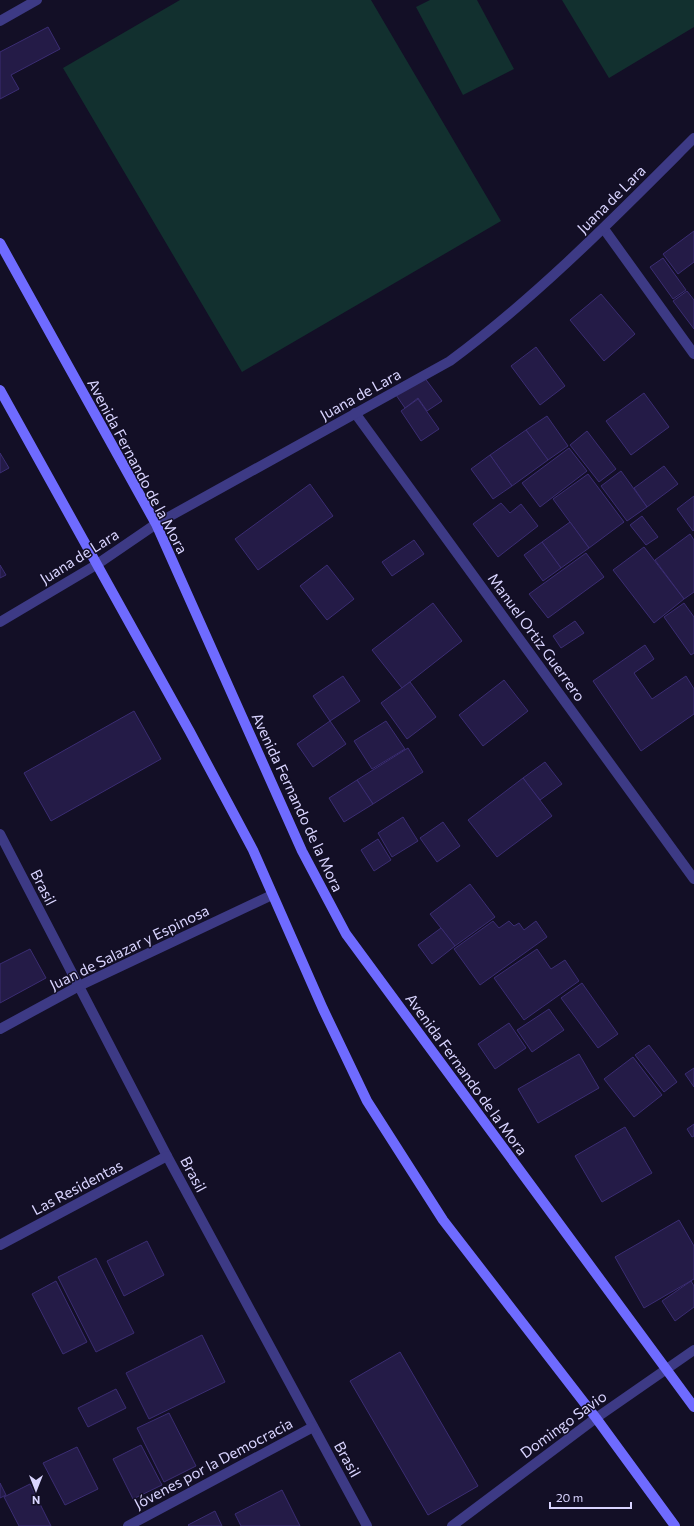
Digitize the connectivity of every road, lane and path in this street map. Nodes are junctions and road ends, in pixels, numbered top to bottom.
1 (37, 0) edge
2 (0, 21) edge
3 (694, 138) edge
4 (604, 229) junction
5 (0, 243) edge
6 (694, 354) edge
7 (0, 390) edge
8 (355, 413) junction
9 (156, 524) junction
10 (96, 565) junction
11 (0, 622) edge
12 (0, 834) edge
13 (694, 879) edge
14 (272, 895) junction
15 (79, 986) junction
16 (0, 1029) edge
17 (167, 1156) junction
18 (0, 1245) edge
19 (694, 1350) edge
20 (667, 1370) junction
21 (694, 1407) edge
22 (596, 1418) junction
23 (313, 1427) junction
24 (128, 1526) edge
25 (367, 1526) edge
26 (452, 1526) edge
27 (675, 1526) edge

1 - 2 street
3 - 4 street, Juana de Lara
4 - 6 street
4 - 8 street, Juana de Lara
5 - 9 main road, Avenida Fernando de la Mora
7 - 10 main road
8 - 9 street, Juana de Lara
8 - 13 street, Manuel Ortiz Guerrero
9 - 10 street, Juana de Lara
9 - 20 main road, Avenida Fernando de la Mora
10 - 11 street, Juana de Lara
10 - 14 main road
12 - 15 street, Brasil
14 - 15 street, Juan de Salazar y Espinosa
14 - 22 main road
15 - 16 street, Juan de Salazar y Espinosa
15 - 17 street, Brasil
17 - 18 street, Las Residentas
17 - 23 street, Brasil
19 - 20 street, Domingo Savio
20 - 21 main road, Avenida Fernando de la Mora
20 - 22 street, Domingo Savio
22 - 26 street, Domingo Savio
22 - 27 main road
23 - 24 street, Jóvenes por la Democracia
23 - 25 street, Brasil

